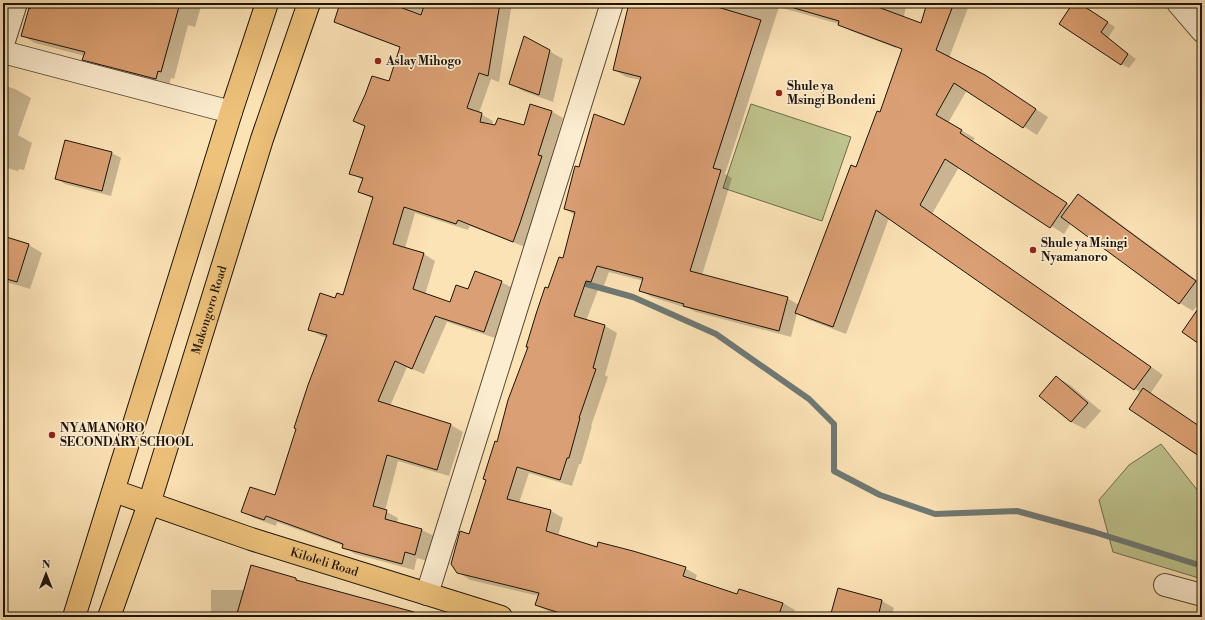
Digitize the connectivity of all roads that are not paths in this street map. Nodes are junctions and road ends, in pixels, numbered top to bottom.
1 (16, 3) edge
2 (267, 3) edge
3 (309, 3) edge
4 (612, 3) edge
5 (1178, 3) edge
6 (1202, 31) edge
7 (3, 44) edge
8 (3, 52) edge
9 (231, 112) junction
10 (114, 491) junction
11 (149, 504) junction
12 (1165, 585) dead end
13 (427, 594) junction
14 (1202, 595) edge
15 (74, 617) edge
16 (109, 617) edge
17 (501, 617) edge

1 - 7 street
2 - 9 main road
3 - 11 main road, Makongoro Road
4 - 13 street
5 - 6 street
8 - 9 street
9 - 10 main road
10 - 11 main road, Kiloleli Road
10 - 15 main road
11 - 13 main road, Kiloleli Road
11 - 16 main road, Makongoro Road
12 - 14 street
13 - 17 main road, Kiloleli Road

